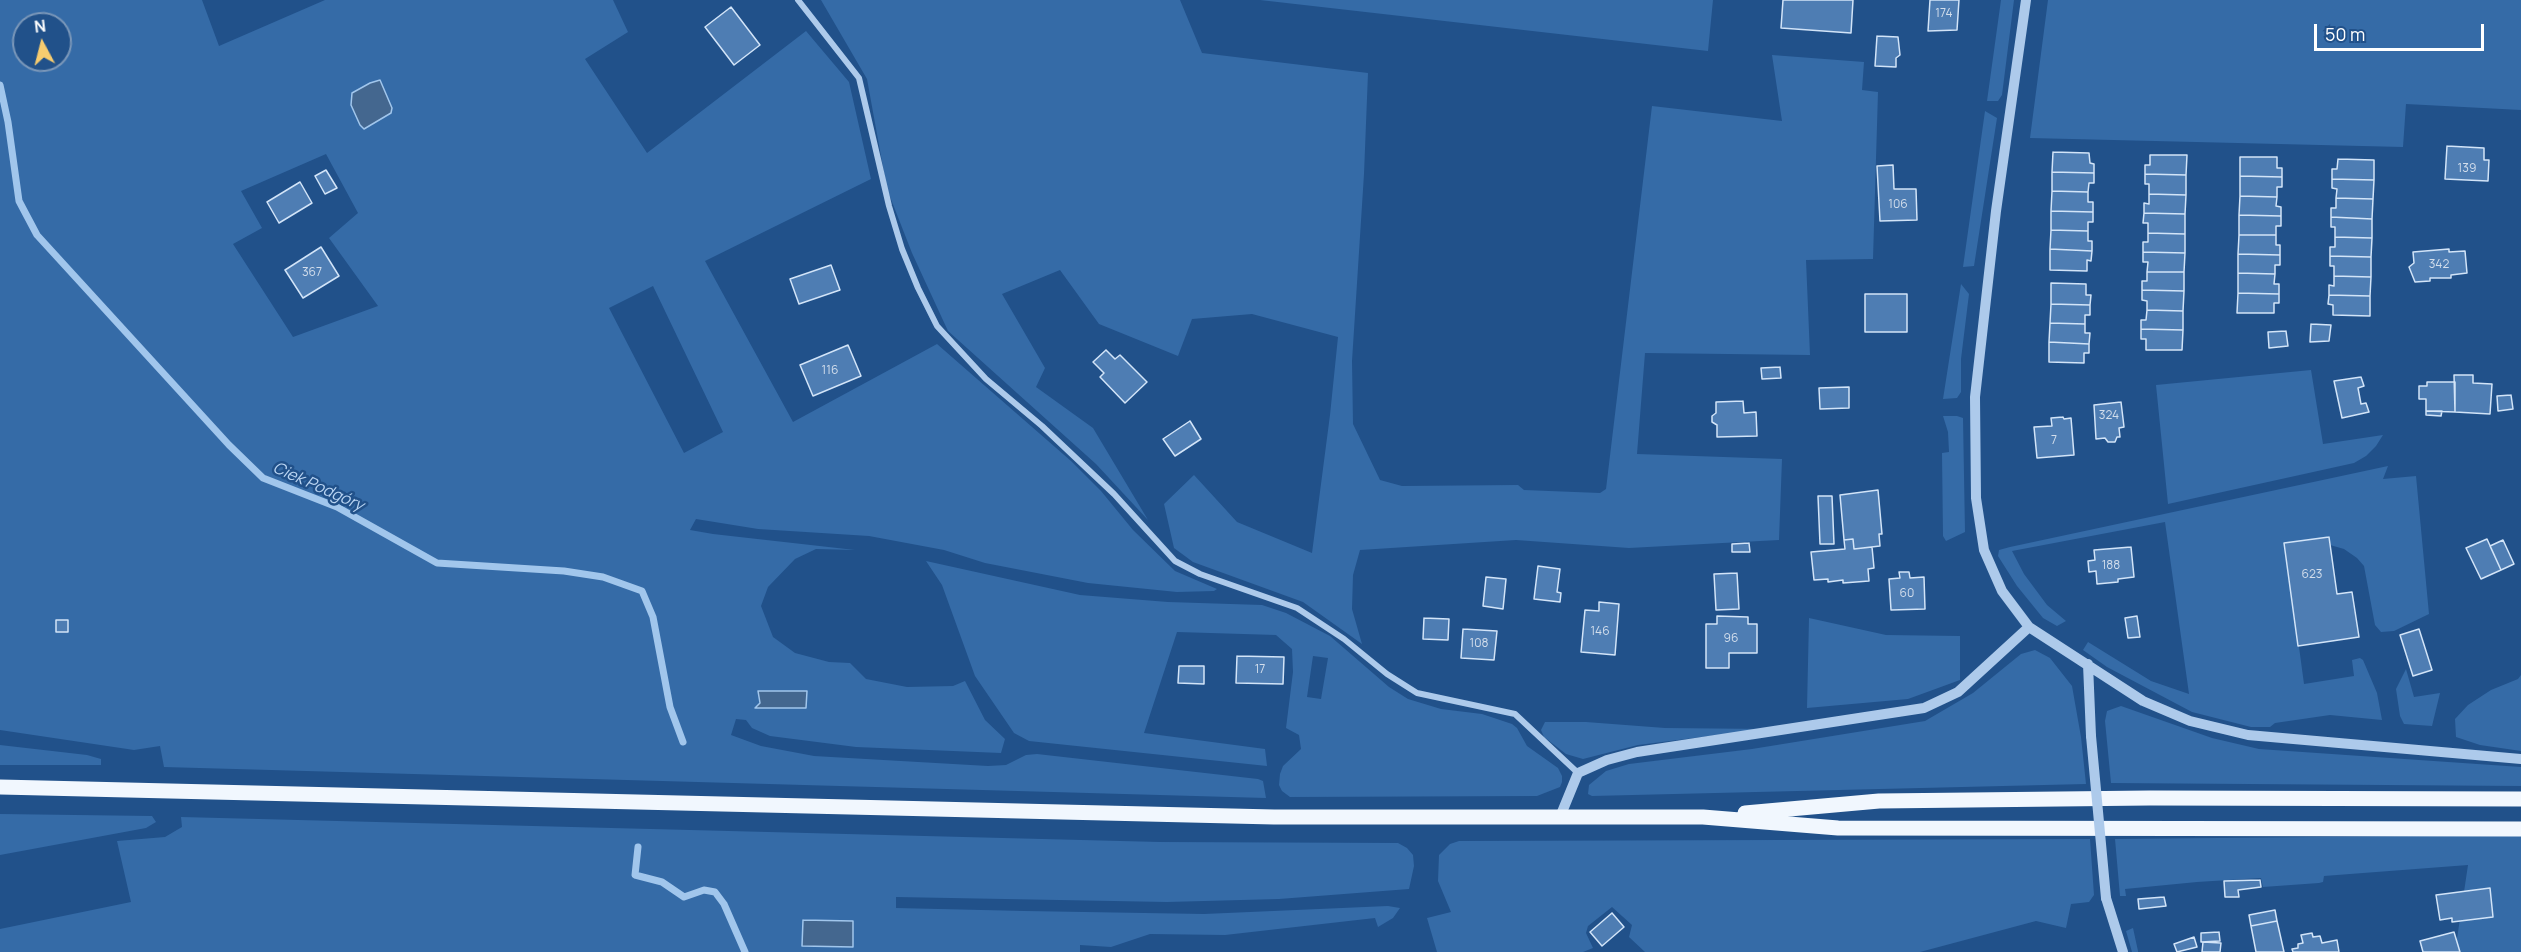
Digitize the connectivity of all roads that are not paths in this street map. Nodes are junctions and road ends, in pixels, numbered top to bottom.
1 (798, 0) edge
2 (2026, 0) edge
3 (2029, 627) junction
4 (2088, 664) junction
5 (2521, 759) edge
6 (1578, 773) junction
7 (0, 787) edge
8 (2521, 799) edge
9 (1560, 817) junction
10 (1703, 817) junction
11 (2521, 829) edge
12 (2123, 952) edge

1 - 6 street
2 - 3 street
3 - 4 street
3 - 6 street
4 - 5 street
4 - 12 street, bridge
6 - 9 street
7 - 9 main road
8 - 10 main road
9 - 10 main road
10 - 11 main road

